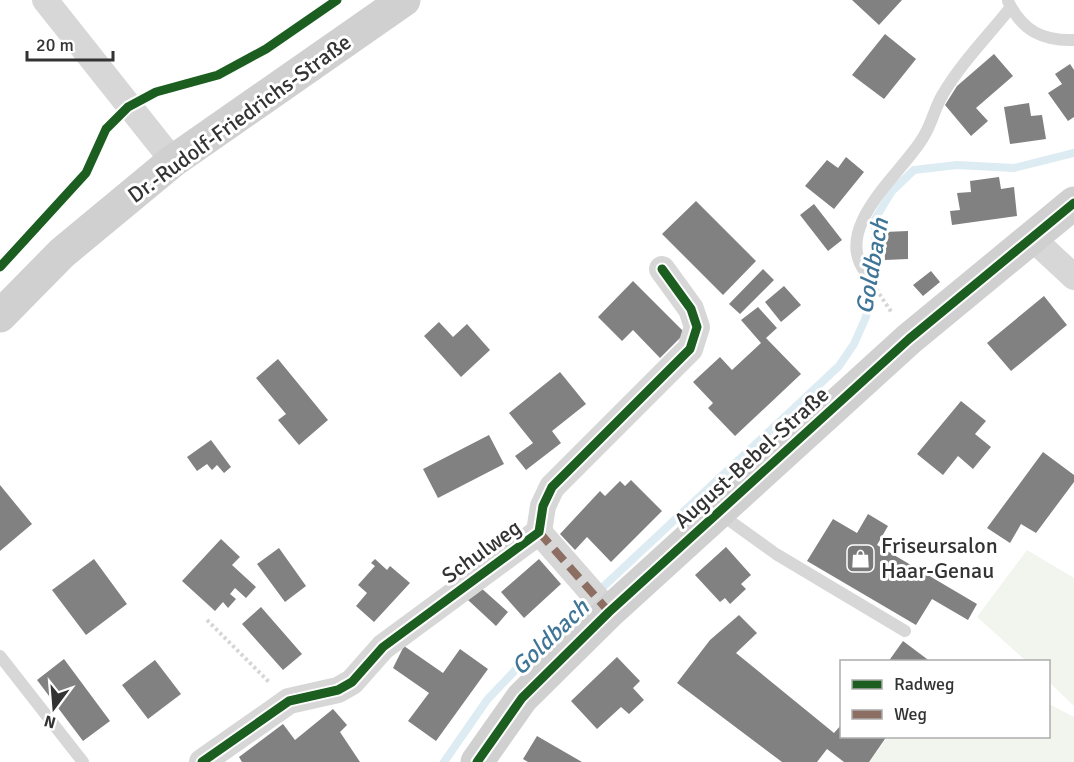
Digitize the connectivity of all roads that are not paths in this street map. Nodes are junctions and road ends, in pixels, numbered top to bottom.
1 (45, 0) edge
2 (404, 0) edge
3 (1010, 4) edge
4 (1074, 40) edge
5 (173, 161) junction
6 (1074, 203) edge
7 (1032, 238) junction
8 (662, 269) dead end
9 (866, 273) dead end
10 (1074, 277) edge
11 (0, 316) edge
12 (718, 513) junction
13 (539, 532) junction
14 (609, 612) junction
15 (905, 631) dead end
16 (0, 656) edge
17 (83, 762) edge
18 (202, 762) edge
19 (477, 762) edge

1 - 5 street
2 - 5 street, Dr.-Rudolf-Friedrichs-Straße
3 - 4 lane
3 - 9 lane
5 - 11 street, Dr.-Rudolf-Friedrichs-Straße
6 - 7 street, August-Bebel-Straße
7 - 10 street
7 - 12 street, August-Bebel-Straße
8 - 13 street, Schulweg
12 - 14 street, August-Bebel-Straße
12 - 15 lane
13 - 14 street, Schulweg
13 - 18 street, Schulweg
14 - 19 street, August-Bebel-Straße
16 - 17 lane

